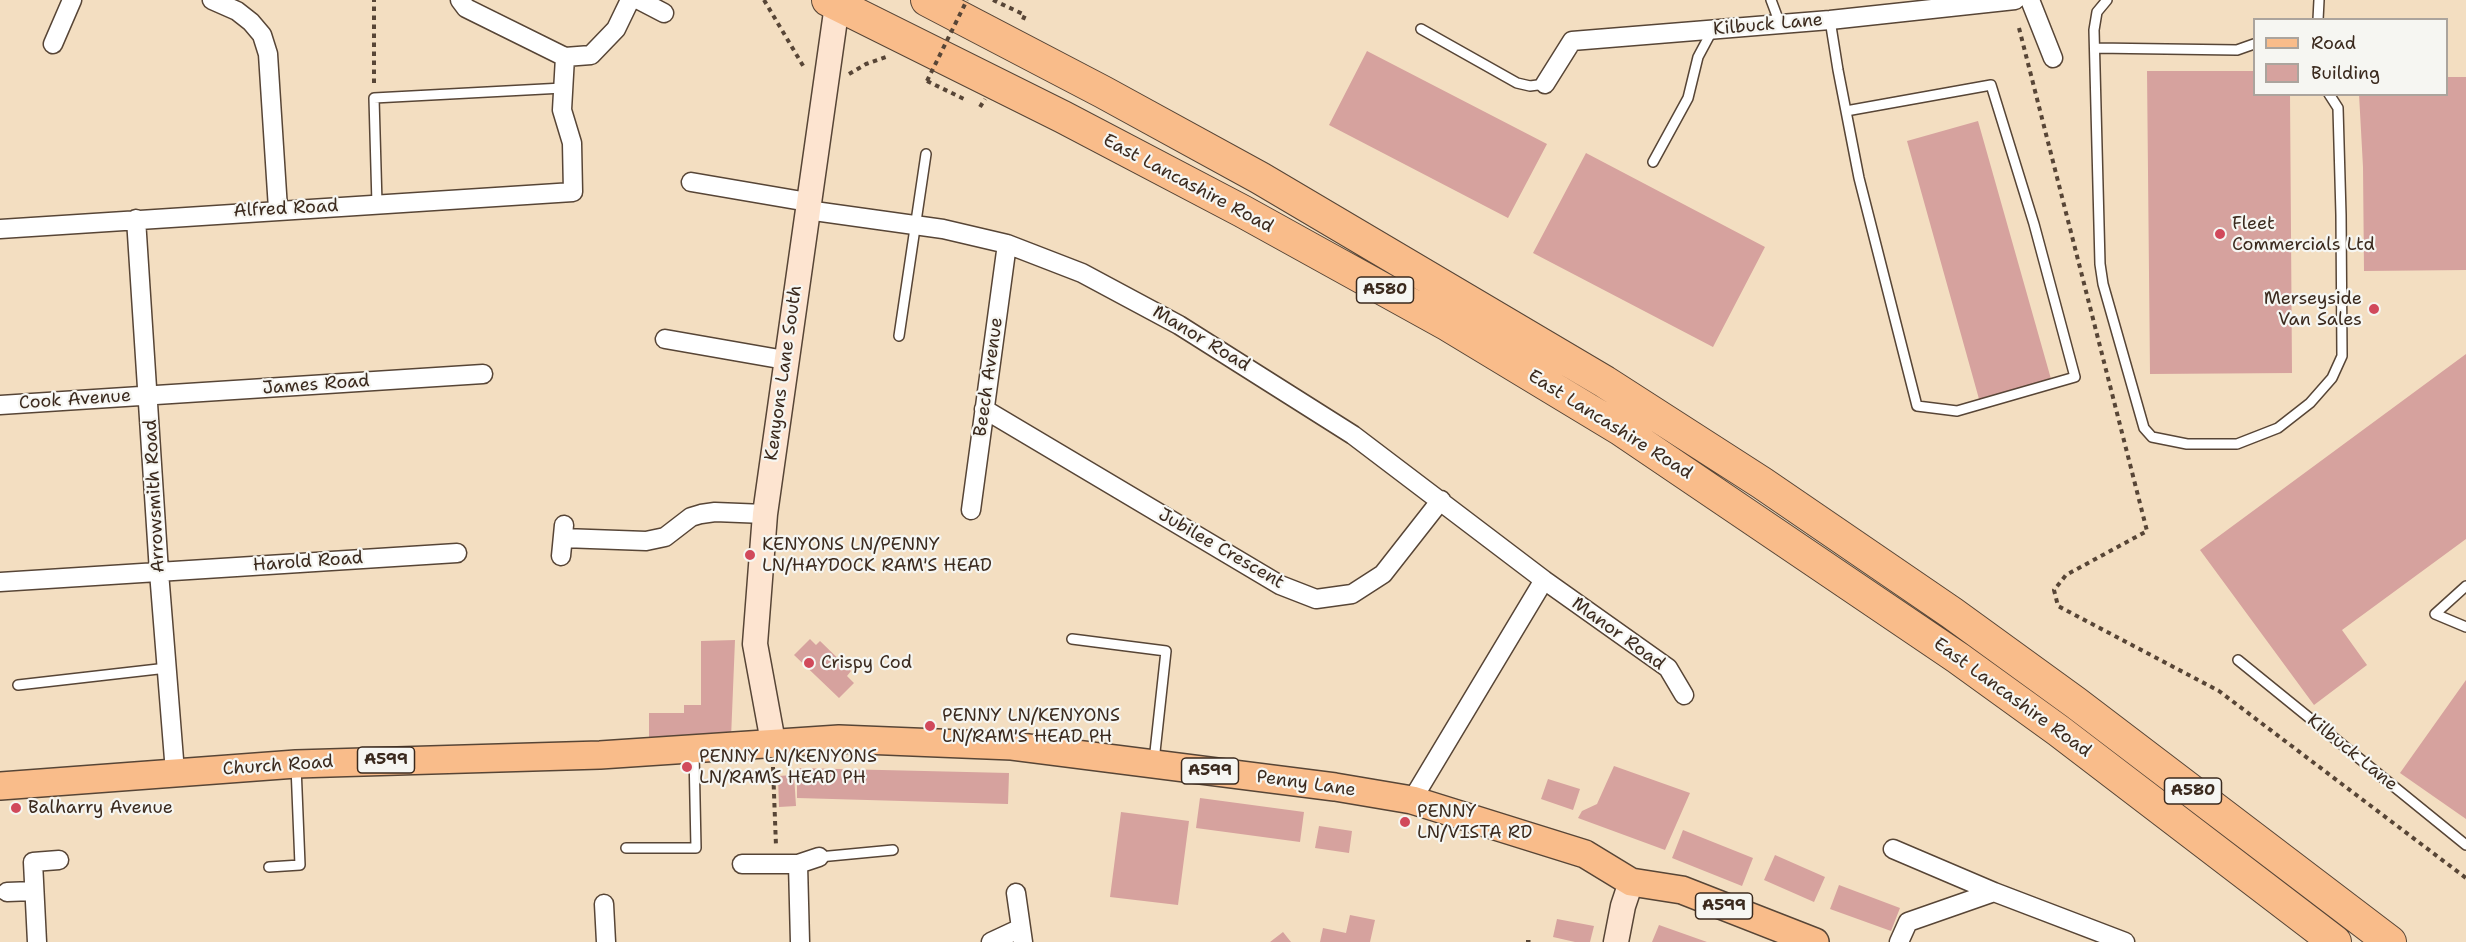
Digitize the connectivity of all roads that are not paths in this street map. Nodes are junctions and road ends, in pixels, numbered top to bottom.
1 (72, 0) edge
2 (212, 0) edge
3 (460, 0) edge
4 (630, 0) edge
5 (639, 0) edge
6 (928, 0) edge
7 (1771, 0) edge
8 (2015, 0) edge
9 (2030, 0) edge
10 (2108, 0) edge
11 (2319, 0) edge
12 (832, 2) edge
13 (664, 13) dead end
14 (2318, 18) edge
15 (1830, 20) junction
16 (1780, 24) junction
17 (1421, 29) dead end
18 (1713, 29) junction
19 (53, 44) dead end
20 (2253, 44) edge
21 (2095, 48) junction
22 (566, 57) junction
23 (2053, 58) dead end
24 (1545, 84) joint
25 (563, 88) junction
26 (2330, 96) edge
27 (1846, 111) junction
28 (926, 154) dead end
29 (1653, 162) dead end
30 (691, 182) dead end
31 (377, 204) junction
32 (808, 206) junction
33 (278, 209) junction
34 (136, 219) junction
35 (915, 225) junction
36 (0, 229) edge
37 (1007, 244) junction
38 (898, 336) dead end
39 (664, 339) dead end
40 (785, 360) junction
41 (483, 374) dead end
42 (149, 396) junction
43 (0, 405) edge
44 (984, 410) junction
45 (1441, 500) junction
46 (971, 510) dead end
47 (765, 514) junction
48 (563, 540) dead end
49 (457, 553) dead end
50 (159, 572) junction
51 (1544, 580) junction
52 (0, 582) edge
53 (2466, 586) edge
54 (2466, 627) edge
55 (1072, 639) dead end
56 (2238, 660) dead end
57 (167, 668) junction
58 (18, 685) dead end
59 (1684, 695) dead end
60 (773, 742) junction
61 (694, 750) junction
62 (296, 764) junction
63 (1154, 764) junction
64 (175, 772) junction
65 (0, 786) edge
66 (1412, 800) junction
67 (2466, 844) edge
68 (626, 848) dead end
69 (1893, 849) dead end
70 (893, 850) dead end
71 (819, 857) joint
72 (59, 861) dead end
73 (742, 864) dead end
74 (798, 864) junction
75 (269, 867) dead end
76 (1631, 882) junction
77 (34, 891) junction
78 (7, 892) dead end
79 (1994, 892) junction
80 (1016, 893) dead end
81 (604, 904) dead end
82 (1022, 935) edge
83 (37, 942) edge
84 (606, 942) edge
85 (801, 942) edge
86 (991, 942) edge
87 (1616, 942) edge
88 (1815, 942) edge
89 (1899, 942) edge
90 (2125, 942) edge
91 (2335, 942) edge
92 (2390, 942) edge

1 - 19 street
2 - 33 street
3 - 22 street
4 - 22 street
5 - 13 street
6 - 92 highway, East Lancashire Road / A580
7 - 16 lane
8 - 15 street, Kilbuck Lane
9 - 23 street
10 - 21 lane
11 - 14 lane
12 - 32 street, Kenyons Lane South
12 - 91 highway, East Lancashire Road / A580
15 - 16 street, Kilbuck Lane
15 - 27 lane
16 - 18 street, Kilbuck Lane
17 - 24 lane
18 - 24 street, Kilbuck Lane
18 - 29 lane
20 - 21 lane
21 - 26 lane
22 - 25 street
25 - 31 lane
25 - 31 street, Alfred Road
27 - 27 lane
28 - 35 lane
30 - 32 street, Manor Road
31 - 33 street, Alfred Road
32 - 35 street, Manor Road
32 - 40 street, Kenyons Lane South
33 - 34 street, Alfred Road
34 - 36 street, Alfred Road
34 - 42 street, Arrowsmith Road
35 - 37 street, Manor Road
35 - 38 lane
37 - 44 street, Beech Avenue
37 - 45 street, Manor Road
39 - 40 street
40 - 47 street, Kenyons Lane South
41 - 42 street, James Road
42 - 43 street, Cook Avenue
42 - 50 street, Arrowsmith Road
44 - 45 street, Jubilee Crescent
44 - 46 street, Beech Avenue
45 - 51 street, Manor Road
47 - 48 street
47 - 60 street, Kenyons Lane South
49 - 50 street, Harold Road
50 - 52 street, Harold Road
50 - 57 street, Arrowsmith Road
51 - 59 street, Manor Road
51 - 66 street
53 - 54 lane
55 - 63 lane
56 - 67 lane, Kilbuck Lane
57 - 58 lane
57 - 64 street, Arrowsmith Road
60 - 61 main road, Church Road / A599
60 - 63 main road, Penny Lane / A599
61 - 62 main road, Church Road / A599
61 - 68 lane
62 - 64 main road, Church Road / A599
62 - 75 lane
63 - 66 main road, Penny Lane / A599
64 - 65 main road, Church Road / A599
66 - 76 main road, Penny Lane / A599
69 - 79 street
70 - 71 lane
71 - 74 street
72 - 77 street
73 - 74 street
74 - 85 street
76 - 87 street
76 - 88 main road, Penny Lane / A599
77 - 78 street
77 - 83 street
79 - 89 street
79 - 90 street
80 - 82 street
81 - 84 street
82 - 86 street

